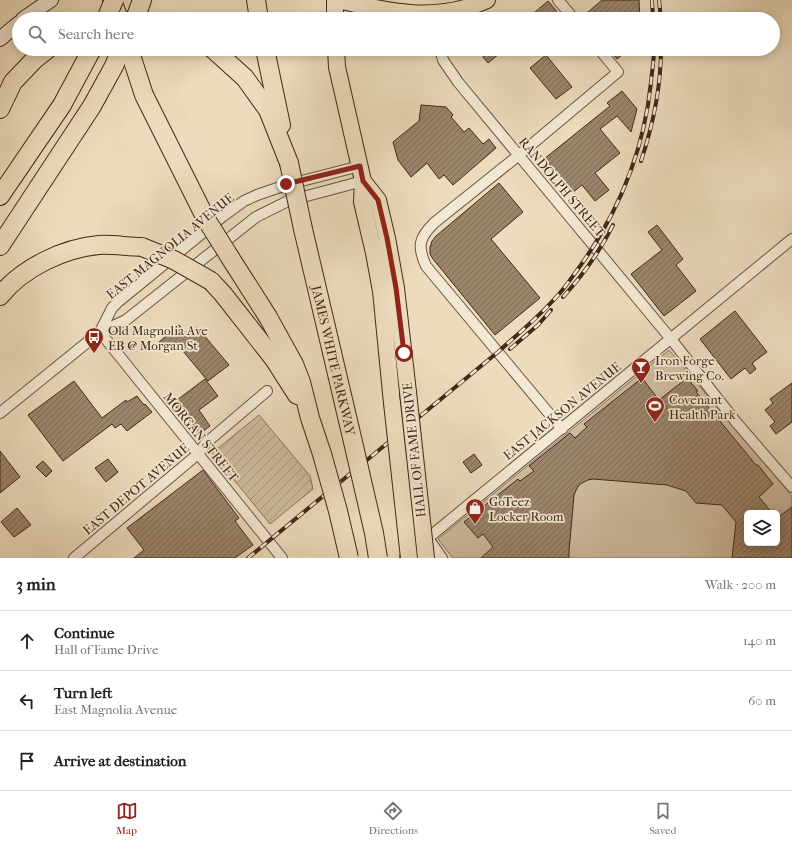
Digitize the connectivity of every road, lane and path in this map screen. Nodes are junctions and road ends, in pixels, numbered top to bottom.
1 (51, 0) edge
2 (113, 0) edge
3 (142, 0) edge
4 (256, 0) edge
5 (336, 0) edge
6 (487, 0) edge
7 (558, 0) edge
8 (34, 12) edge
9 (109, 12) edge
10 (117, 12) edge
11 (138, 12) edge
12 (258, 12) edge
13 (335, 12) edge
14 (396, 12) edge
15 (452, 12) edge
16 (568, 12) edge
17 (12, 29) edge
18 (0, 39) edge
19 (39, 56) edge
20 (89, 56) edge
21 (118, 56) edge
22 (131, 56) edge
23 (221, 56) edge
24 (266, 56) edge
25 (336, 56) edge
26 (442, 56) edge
27 (605, 56) edge
28 (0, 109) edge
29 (518, 155) junction
30 (289, 163) junction
31 (361, 174) junction
32 (0, 196) edge
33 (792, 239) edge
34 (0, 246) edge
35 (0, 296) edge
36 (100, 332) junction
37 (671, 338) junction
38 (268, 391) dead end
39 (0, 413) edge
40 (310, 418) junction
41 (562, 429) junction
42 (198, 454) junction
43 (792, 487) edge
44 (428, 538) junction
45 (74, 558) edge
46 (282, 558) edge
47 (349, 558) edge
48 (378, 558) edge
49 (404, 558) edge
50 (409, 558) edge
51 (426, 558) edge
52 (442, 558) edge

1 - 8 main road
2 - 9 highway, bridge
2 - 10 highway
3 - 11 highway
4 - 12 highway
5 - 13 main road
5 - 14 main road
6 - 15 main road
7 - 16 street
17 - 18 main road
19 - 28 highway
20 - 32 highway
21 - 34 highway
22 - 40 highway, bridge
23 - 30 highway
24 - 30 highway
25 - 31 main road, HALL OF FAME DRIVE
26 - 29 street, RANDOLPH STREET
27 - 29 street
29 - 37 street, RANDOLPH STREET
29 - 41 street
30 - 48 highway, JAMES WHITE PARKWAY, bridge
31 - 36 street, EAST MAGNOLIA AVENUE
31 - 36 street, EAST MAGNOLIA AVENUE
31 - 50 main road, HALL OF FAME DRIVE, bridge
31 - 51 main road, HALL OF FAME DRIVE, bridge
33 - 37 street, EAST JACKSON AVENUE
35 - 40 highway, bridge
36 - 39 street, EAST MAGNOLIA AVENUE
36 - 42 street, MORGAN STREET
37 - 41 street, EAST JACKSON AVENUE
37 - 43 street, RANDOLPH STREET
38 - 42 street, EAST DEPOT AVENUE
40 - 47 highway, bridge
41 - 44 street, EAST JACKSON AVENUE
42 - 45 street, EAST DEPOT AVENUE
42 - 46 street, MORGAN STREET
44 - 49 street, EAST JACKSON AVENUE
44 - 52 street

